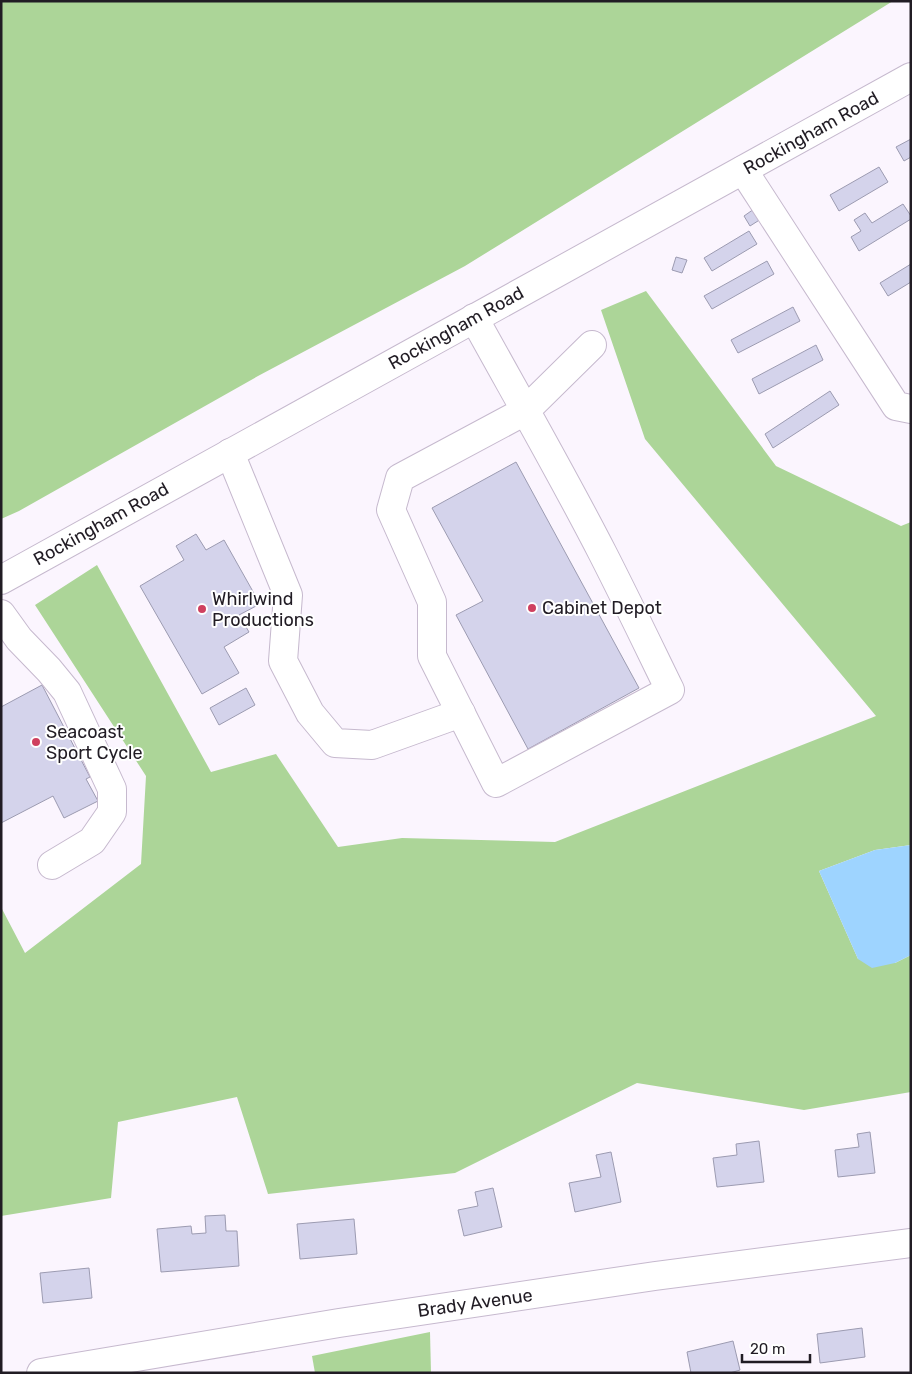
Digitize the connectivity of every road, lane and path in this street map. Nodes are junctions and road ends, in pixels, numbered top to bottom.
1 (911, 77) edge
2 (743, 170) junction
3 (474, 318) junction
4 (592, 345) dead end
5 (911, 409) edge
6 (525, 411) junction
7 (230, 453) junction
8 (1, 580) edge
9 (1, 614) edge
10 (461, 713) junction
11 (52, 865) dead end
12 (911, 1243) edge
13 (42, 1373) edge

1 - 2 main road, Rockingham Road
2 - 3 main road, Rockingham Road
2 - 5 main road
3 - 6 main road
3 - 7 main road, Rockingham Road
4 - 6 main road
6 - 10 main road
6 - 10 main road
7 - 8 main road, Rockingham Road
7 - 10 main road
9 - 11 main road
12 - 13 main road, Brady Avenue

